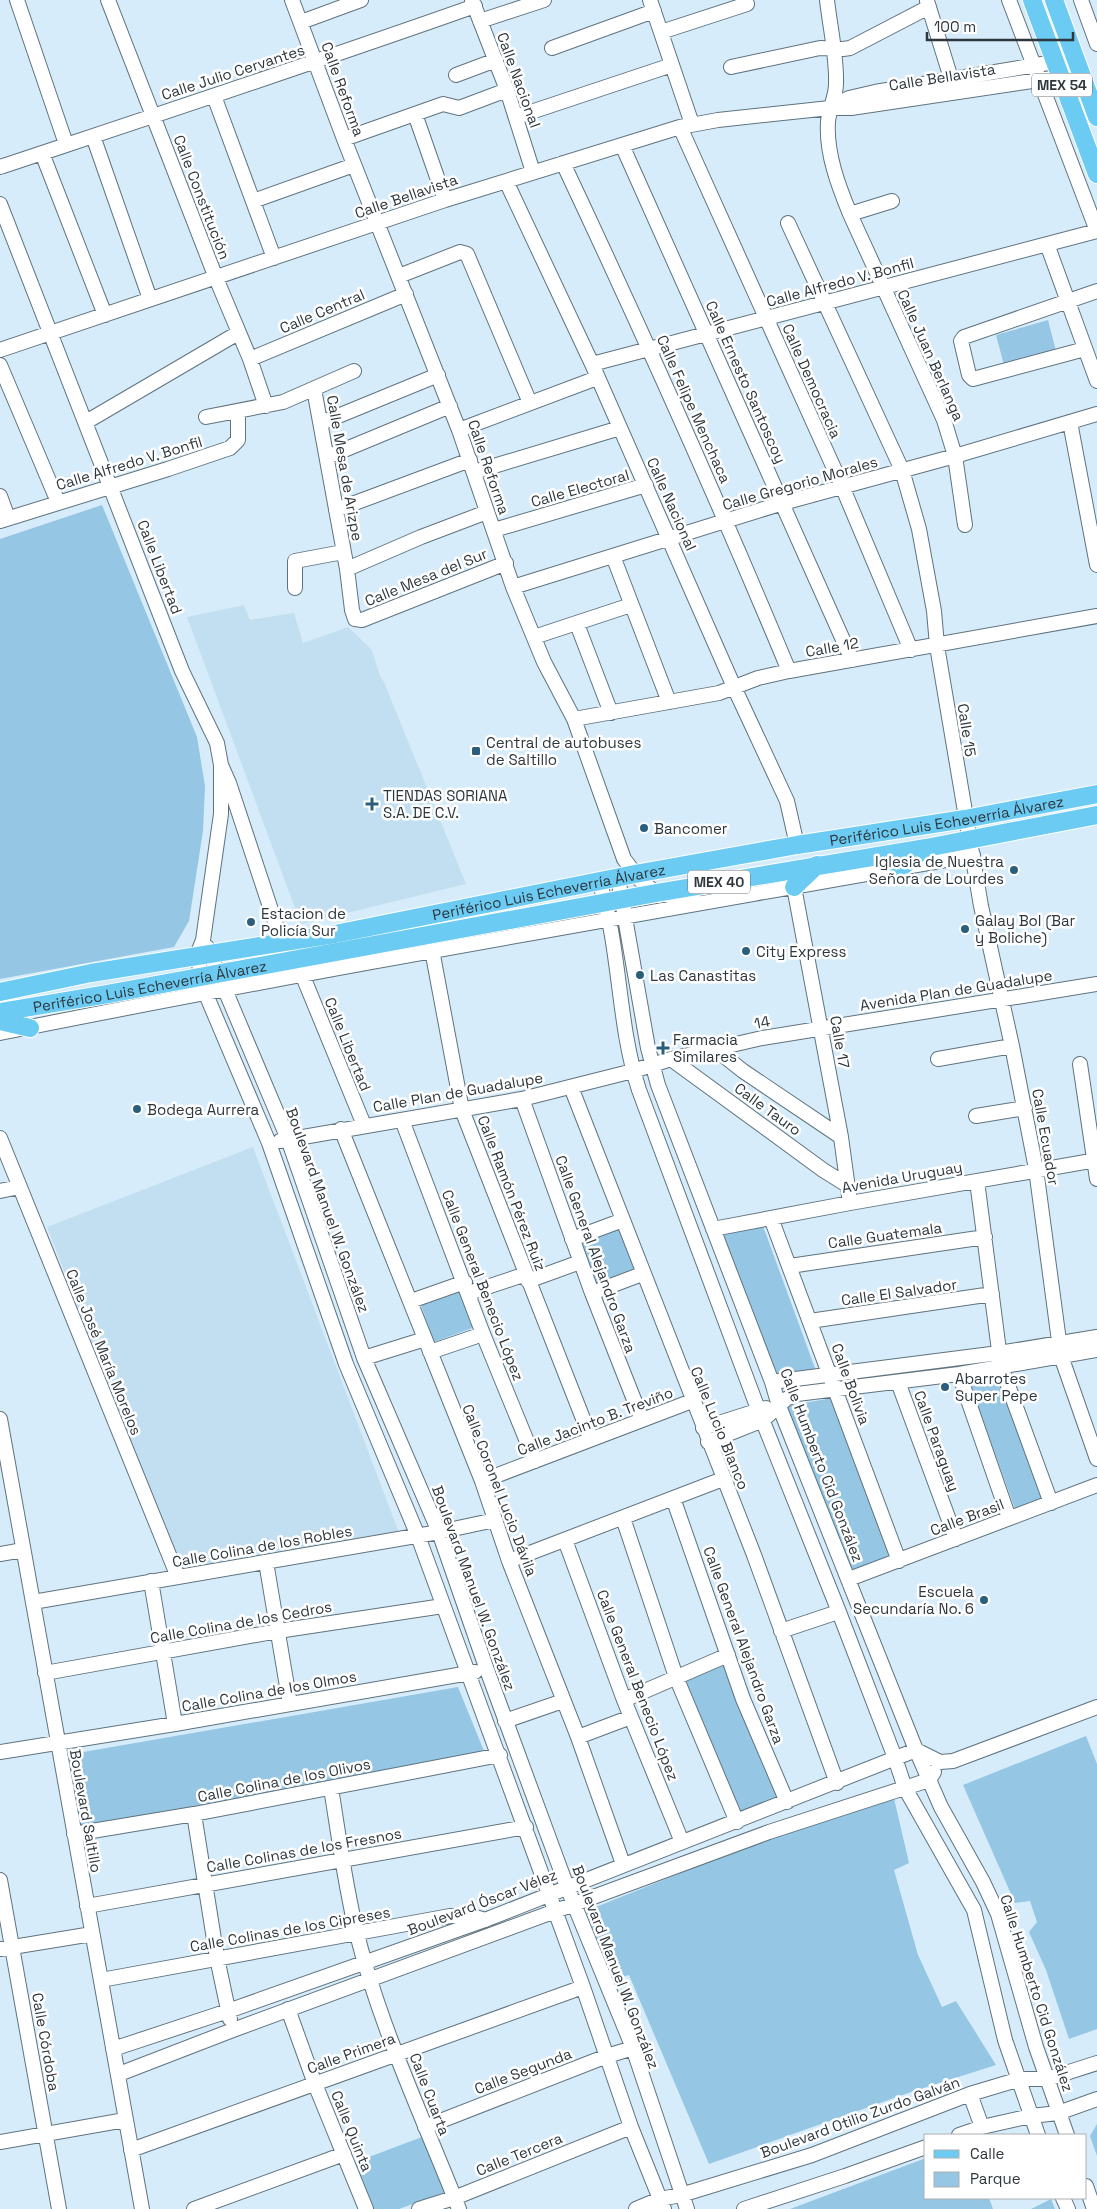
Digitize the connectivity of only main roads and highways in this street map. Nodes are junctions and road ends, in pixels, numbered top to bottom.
1 (1032, 0) edge
2 (1054, 0) edge
3 (1097, 117) edge
4 (1097, 174) edge
5 (1097, 794) edge
6 (1097, 815) edge
7 (926, 848) junction
8 (817, 865) junction
9 (898, 868) road end
10 (794, 887) road end
11 (0, 992) edge
12 (0, 1012) edge
13 (0, 1020) edge
14 (30, 1028) road end

1 - 4 main road, MEX 54
2 - 3 main road, MEX 54
5 - 11 main road, Periférico Luis Echeverría Álvarez / MEX 40
6 - 7 main road, Periférico Luis Echeverría Álvarez / MEX 40
7 - 8 main road, Periférico Luis Echeverría Álvarez / MEX 40
7 - 9 main road
8 - 10 main road
8 - 12 main road, Periférico Luis Echeverría Álvarez / MEX 40
13 - 14 main road

